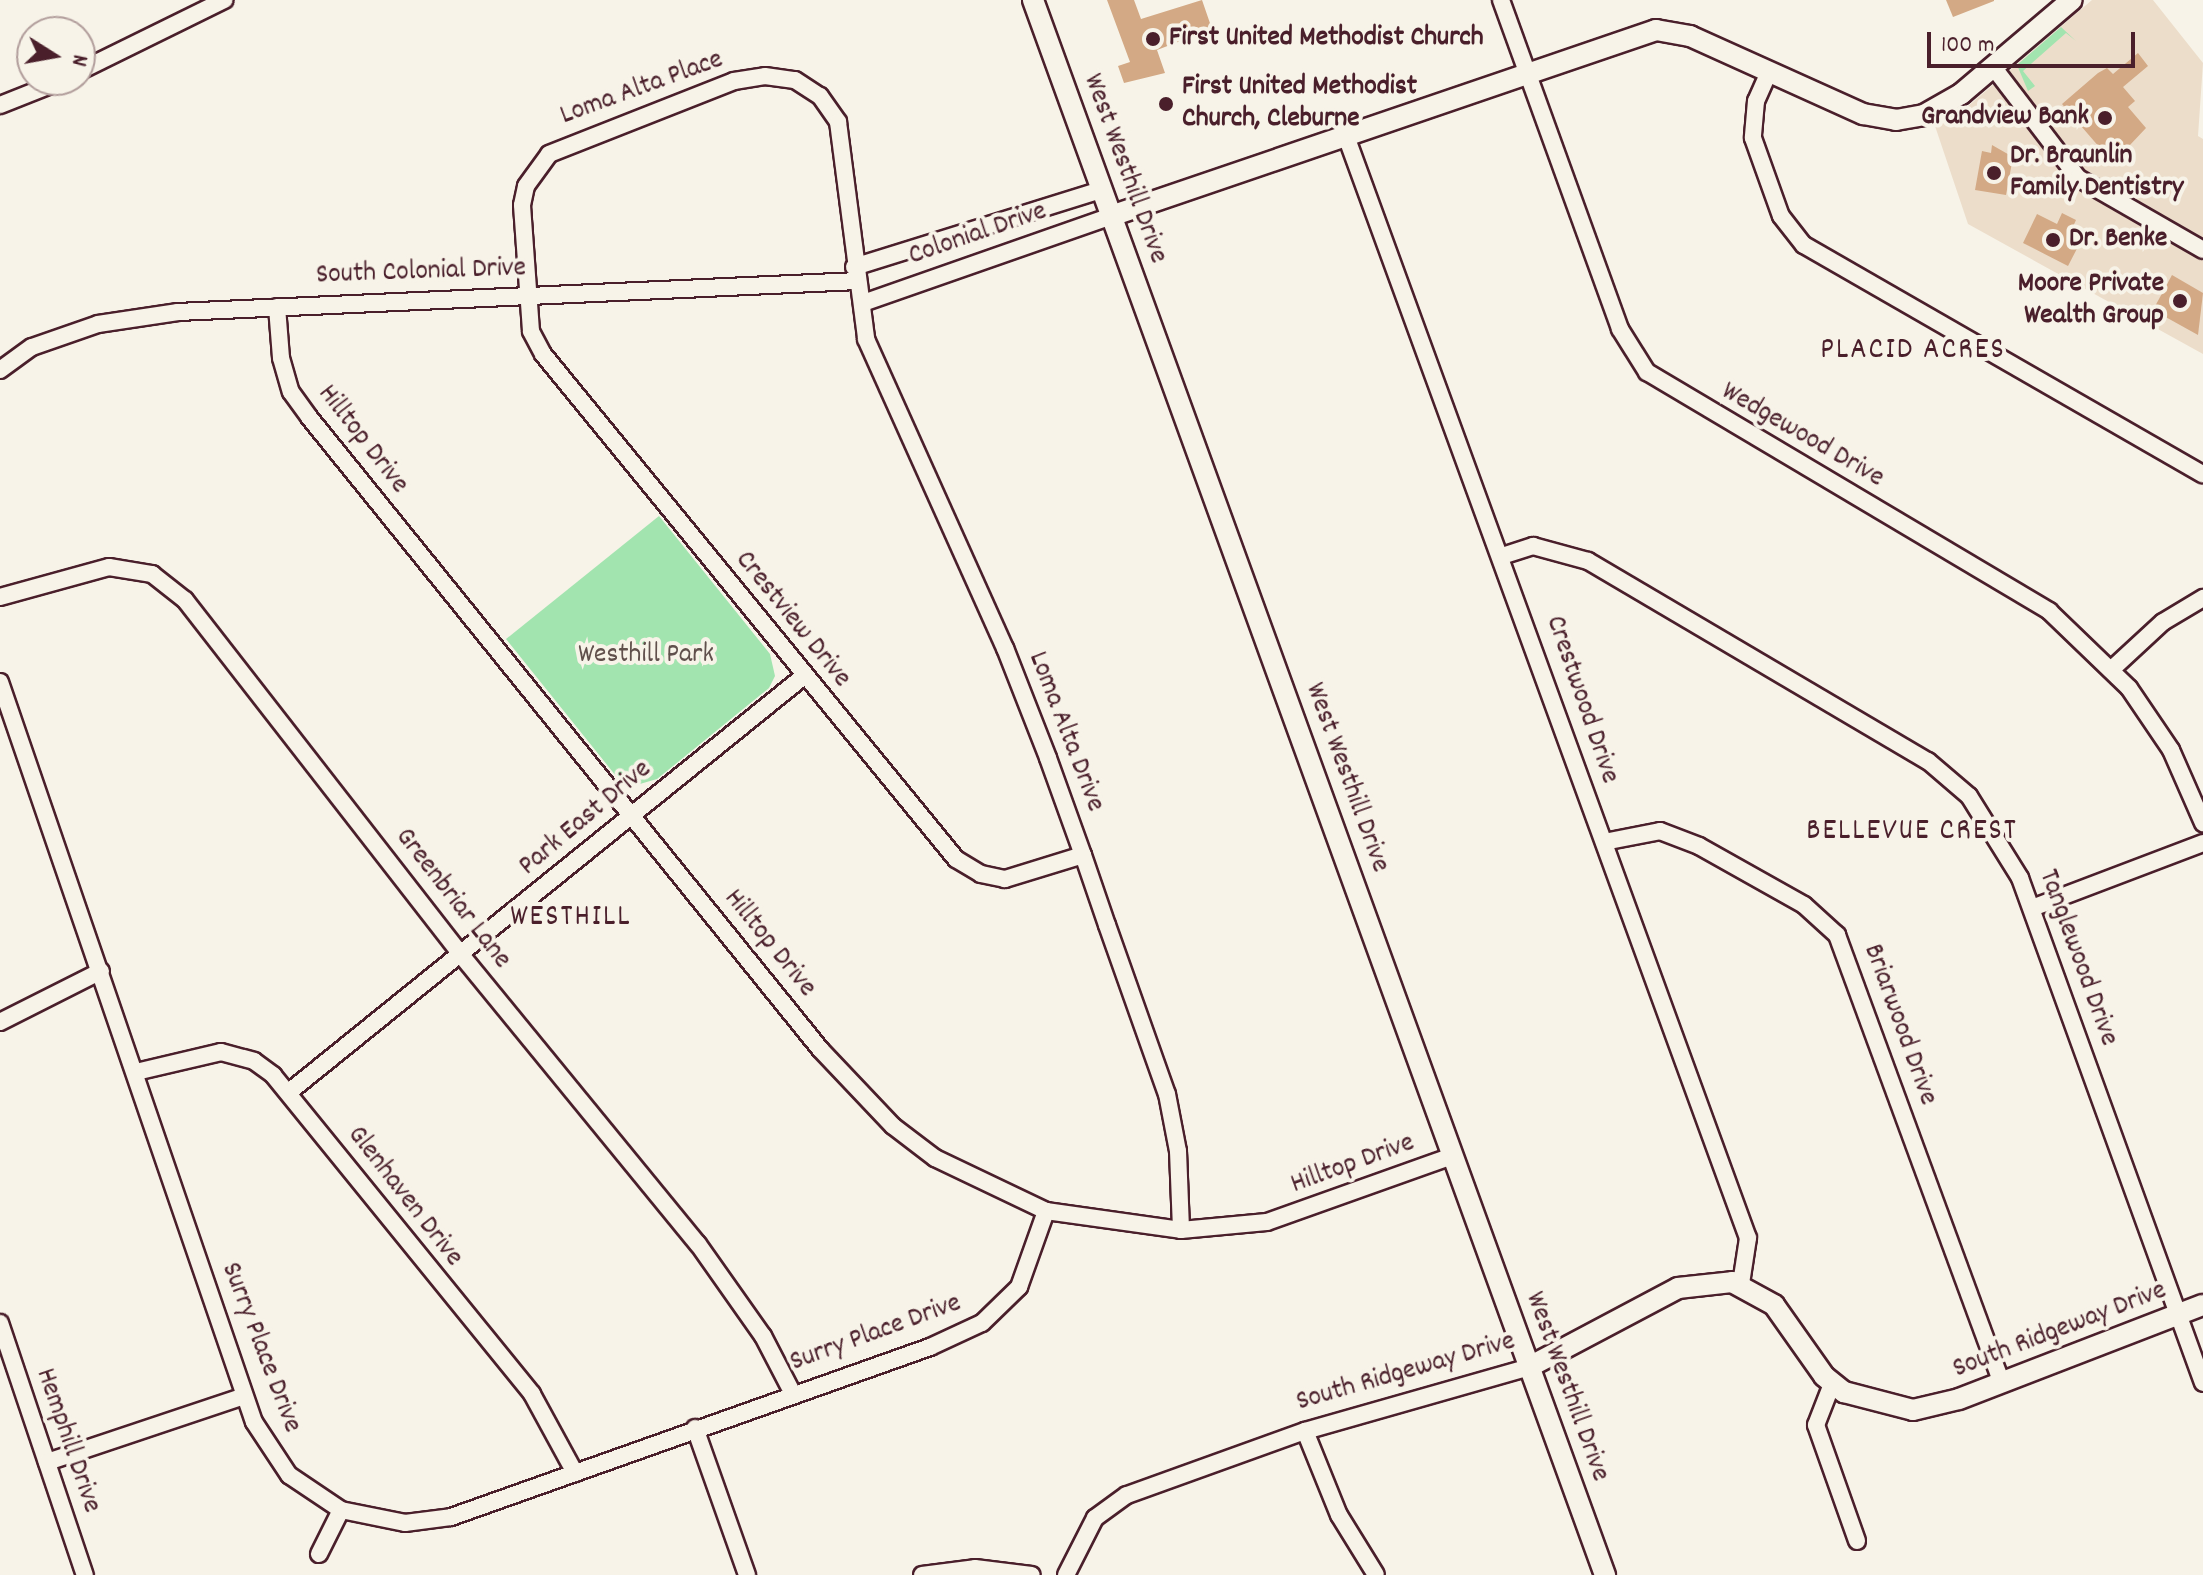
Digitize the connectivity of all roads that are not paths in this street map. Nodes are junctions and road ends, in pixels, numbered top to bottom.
1 (224, 0) edge
2 (1033, 0) edge
3 (1501, 0) edge
4 (2072, 0) edge
5 (96, 63) edge
6 (1994, 68) junction
7 (1769, 72) junction
8 (1526, 74) junction
9 (23, 96) edge
10 (0, 105) edge
11 (1346, 136) junction
12 (1101, 190) junction
13 (1111, 216) junction
14 (2203, 250) edge
15 (855, 274) junction
16 (528, 297) junction
17 (863, 303) junction
18 (277, 307) junction
19 (0, 370) edge
20 (2203, 474) edge
21 (1502, 556) junction
22 (0, 597) edge
23 (2203, 598) edge
24 (2112, 669) junction
25 (804, 676) junction
26 (0, 682) edge
27 (632, 814) junction
28 (2203, 823) edge
29 (1604, 842) junction
30 (2203, 843) edge
31 (1083, 855) junction
32 (2032, 908) junction
33 (462, 956) junction
34 (101, 971) junction
35 (0, 1022) edge
36 (136, 1072) junction
37 (289, 1092) junction
38 (1452, 1156) junction
39 (1046, 1211) junction
40 (1181, 1230) junction
41 (1741, 1284) junction
42 (2203, 1305) edge
43 (2178, 1316) junction
44 (0, 1323) edge
45 (1529, 1367) junction
46 (2002, 1383) junction
47 (2203, 1383) edge
48 (1832, 1384) junction
49 (792, 1392) junction
50 (244, 1396) junction
51 (695, 1428) junction
52 (1305, 1431) junction
53 (47, 1462) junction
54 (575, 1473) junction
55 (341, 1510) junction
56 (1857, 1541) dead end
57 (319, 1554) dead end
58 (85, 1575) edge
59 (747, 1575) edge
60 (922, 1575) edge
61 (1032, 1575) edge
62 (1066, 1575) edge
63 (1376, 1575) edge
64 (1605, 1575) edge

1 - 5 street
2 - 12 street, West Westhill Drive
3 - 8 street, Wedgewood Drive
4 - 6 street
6 - 7 street
6 - 14 street
7 - 8 street
7 - 20 street
8 - 11 street
8 - 24 street, Wedgewood Drive
9 - 10 street
11 - 13 street
11 - 21 street, Crestwood Drive
12 - 13 street, West Westhill Drive
12 - 15 street, Colonial Drive
13 - 17 street, Colonial Drive
13 - 38 street, West Westhill Drive
15 - 16 street, South Colonial Drive
15 - 16 street, Loma Alta Place
15 - 17 street, Loma Alta Drive
16 - 18 street, South Colonial Drive
16 - 25 street, Crestview Drive
17 - 31 street, Loma Alta Drive
18 - 19 street, South Colonial Drive
18 - 27 street, Hilltop Drive
21 - 29 street, Crestwood Drive
21 - 32 street, Tanglewood Drive
22 - 33 street, Greenbriar Lane
23 - 24 street
24 - 28 street, Wedgewood Drive
25 - 27 street, Park East Drive
25 - 31 street, Crestview Drive
26 - 34 street, Surry Place Drive
27 - 33 street, Park East Drive
27 - 39 street, Hilltop Drive
29 - 41 street, Crestwood Drive
29 - 46 street, Briarwood Drive
30 - 32 street
31 - 40 street, Loma Alta Drive
32 - 43 street, Tanglewood Drive
33 - 37 street, Park East Drive
33 - 49 street, Greenbriar Lane
34 - 35 street
34 - 36 street, Surry Place Drive
36 - 37 street, Glenhaven Drive
36 - 50 street, Surry Place Drive
37 - 54 street, Glenhaven Drive
38 - 40 street, Hilltop Drive
38 - 45 street, West Westhill Drive
39 - 40 street, Hilltop Drive
39 - 49 street, Surry Place Drive
41 - 45 street, South Ridgeway Drive
41 - 48 street, South Ridgeway Drive
42 - 43 street, South Ridgeway Drive
43 - 46 street, South Ridgeway Drive
43 - 47 street, Tanglewood Drive
44 - 53 street, Hemphill Drive
45 - 52 street, South Ridgeway Drive
45 - 64 street, West Westhill Drive
46 - 48 street, South Ridgeway Drive
48 - 56 street
49 - 51 street, Surry Place Drive
50 - 53 street
50 - 55 street, Surry Place Drive
51 - 54 street, Surry Place Drive
51 - 59 street
52 - 62 street, South Ridgeway Drive
52 - 63 street
53 - 58 street, Hemphill Drive
54 - 55 street, Surry Place Drive
55 - 57 street
60 - 61 street

